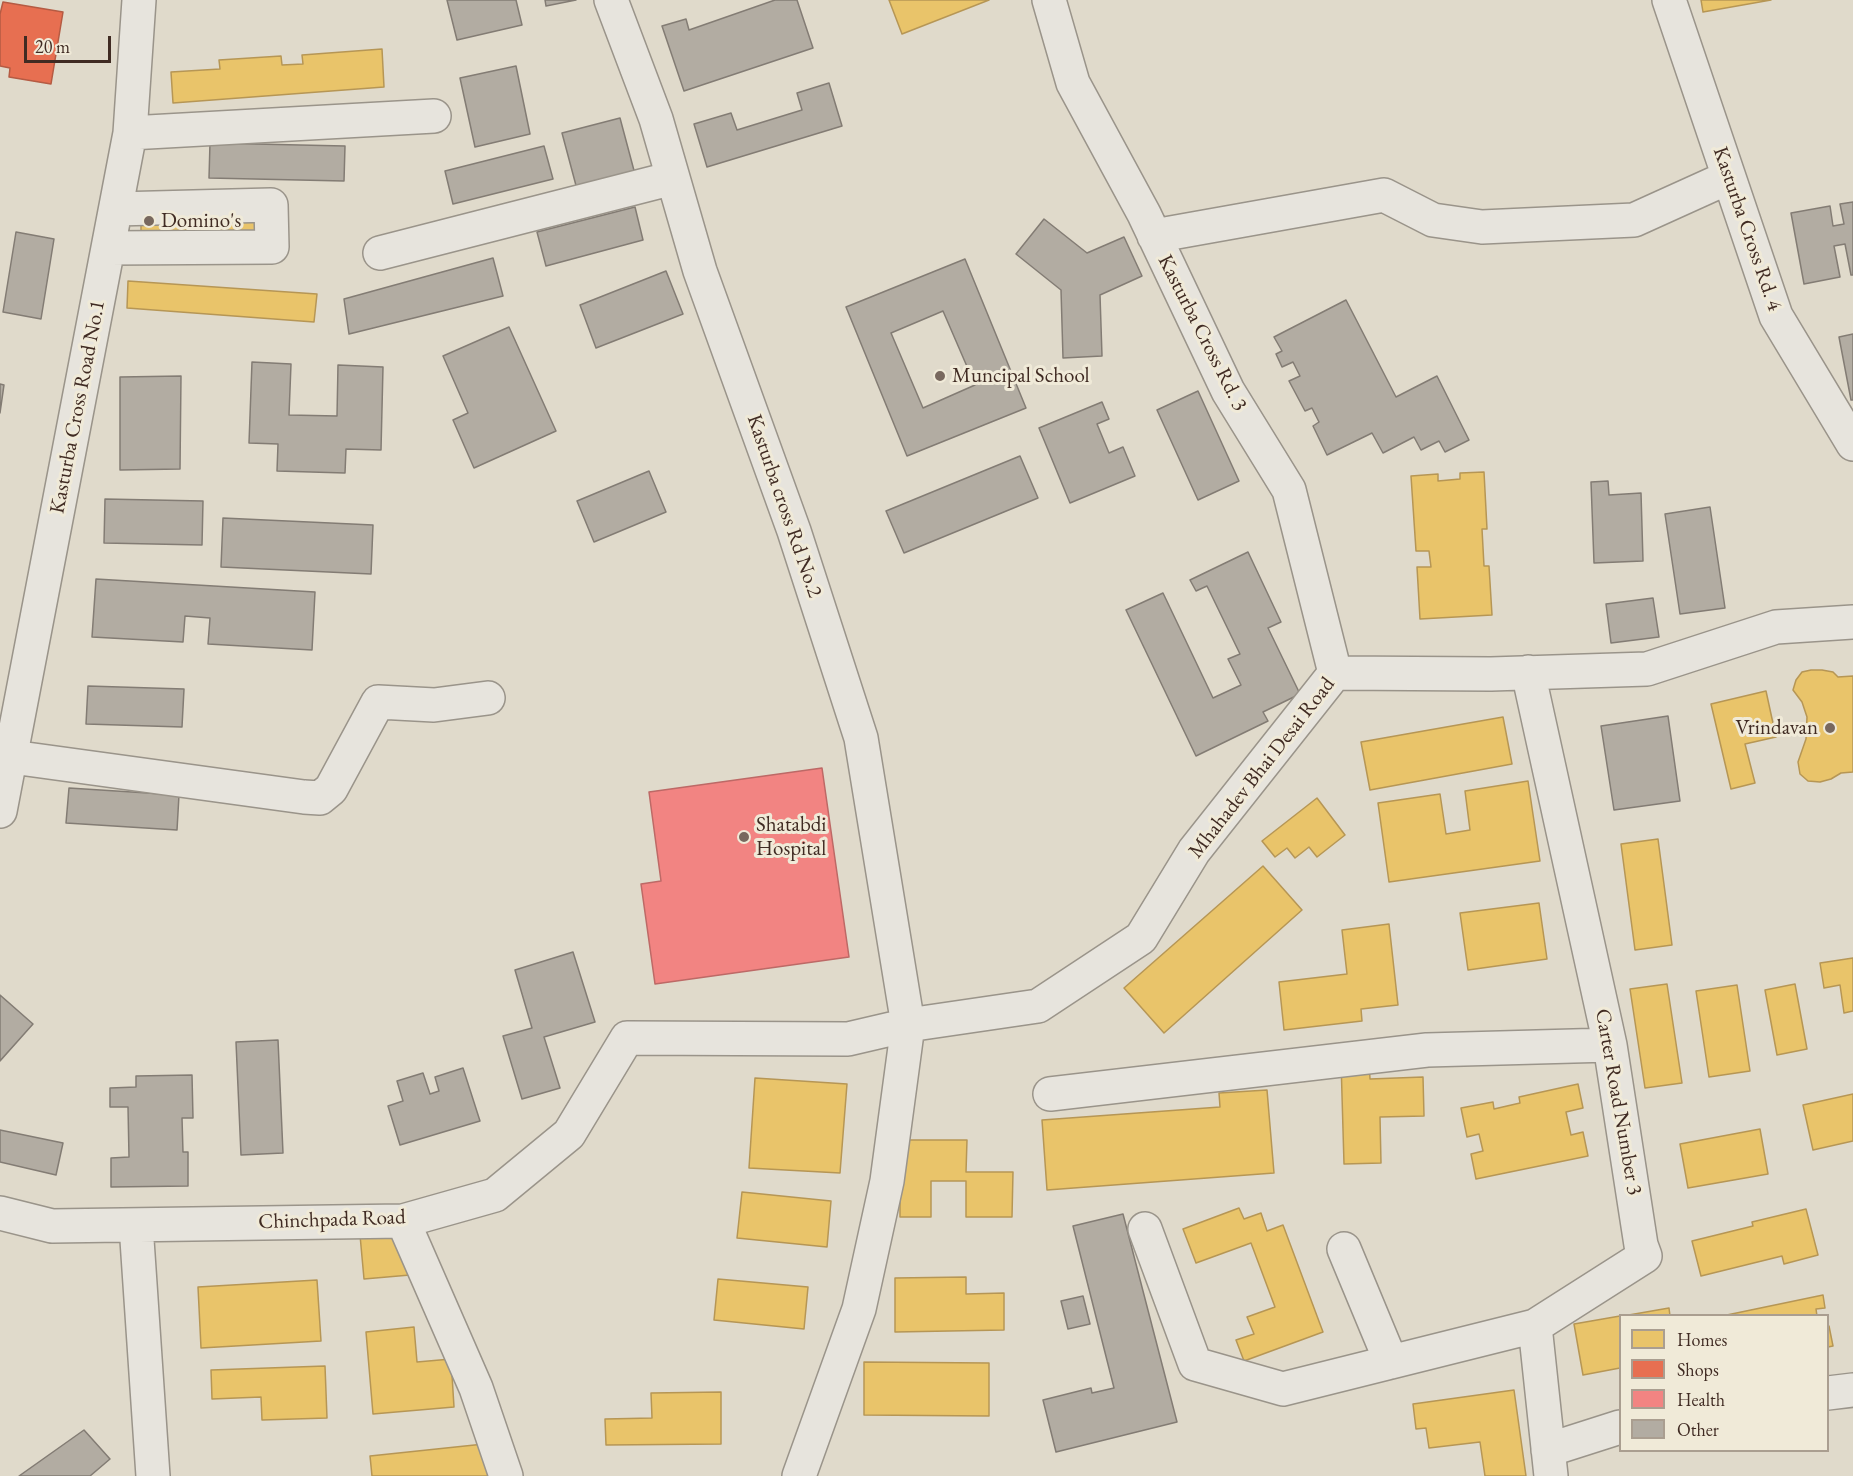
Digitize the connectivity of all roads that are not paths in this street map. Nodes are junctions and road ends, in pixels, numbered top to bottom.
1 (139, 0) edge
2 (611, 0) edge
3 (1049, 0) edge
4 (1669, 0) edge
5 (434, 116) dead end
6 (130, 132) junction
7 (1729, 177) junction
8 (673, 178) junction
9 (116, 209) junction
10 (1154, 236) junction
11 (109, 248) junction
12 (380, 253) dead end
13 (1853, 444) edge
14 (1853, 622) edge
15 (1528, 672) junction
16 (1335, 673) junction
17 (488, 698) dead end
18 (12, 757) junction
19 (0, 811) edge
20 (908, 1025) junction
21 (1610, 1045) junction
22 (1050, 1094) dead end
23 (0, 1213) edge
24 (403, 1221) junction
25 (136, 1225) junction
26 (1145, 1229) dead end
27 (1344, 1249) dead end
28 (1535, 1326) junction
29 (1391, 1362) junction
30 (1853, 1390) edge
31 (1829, 1394) edge
32 (1619, 1428) edge
33 (1550, 1463) edge
34 (153, 1476) edge
35 (506, 1476) edge
36 (799, 1476) edge

1 - 6 street, Kasturba Cross Road No.1
2 - 8 street, Kasturba cross Rd No.2
3 - 10 street, Kasturba Cross Rd. 3
4 - 7 street, Kasturba Cross Rd. 4
5 - 6 street
6 - 9 street, Kasturba Cross Road No.1
7 - 10 street
7 - 13 street, Kasturba Cross Rd. 4
8 - 12 street
8 - 20 street, Kasturba cross Rd No.2
9 - 11 street, Kasturba Cross Road No.1
9 - 11 street
10 - 16 street, Kasturba Cross Rd. 3
11 - 18 street, Kasturba Cross Road No.1
14 - 15 street, Mhahadev Bhai Desai Road
15 - 16 street, Mhahadev Bhai Desai Road
15 - 21 street, Carter Road Number 3
16 - 20 street, Mhahadev Bhai Desai Road
17 - 18 street
18 - 19 street, Kasturba Cross Road No.1
20 - 24 street, Chinchpada Road
20 - 36 street, Kasturba cross Rd No.2
21 - 22 street
21 - 28 street, Carter Road Number 3
23 - 25 street, Chinchpada Road
24 - 25 street, Chinchpada Road
24 - 35 street
25 - 34 street
26 - 29 street
27 - 29 street
28 - 29 street
28 - 33 street
30 - 31 street
32 - 33 street

